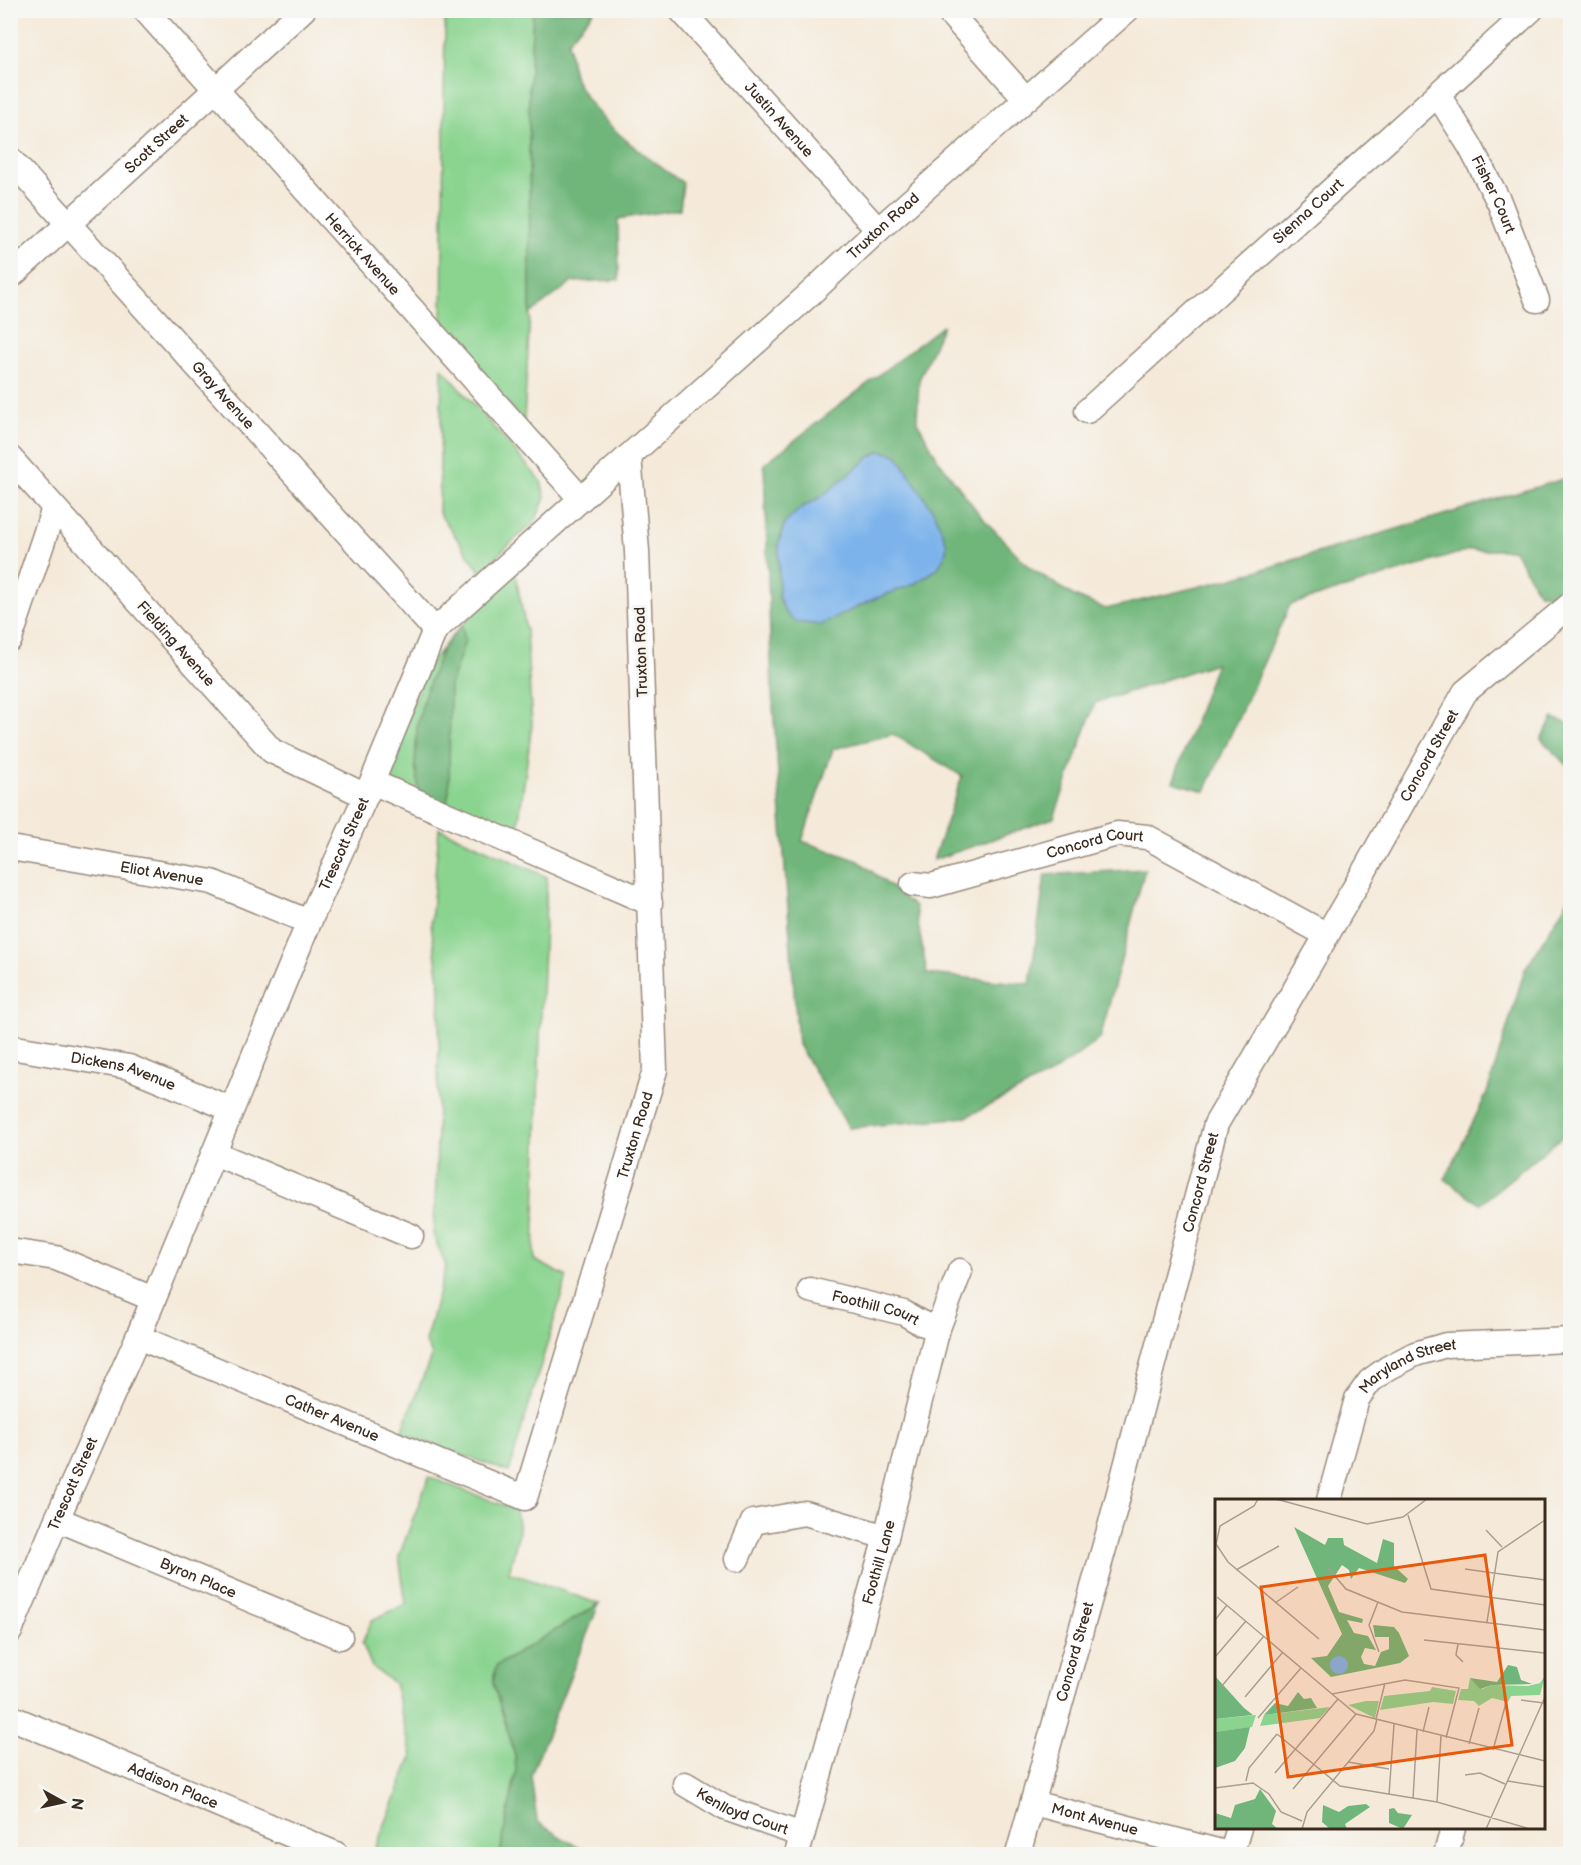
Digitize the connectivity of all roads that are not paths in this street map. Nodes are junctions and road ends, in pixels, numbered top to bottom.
1 (145, 10) edge
2 (303, 10) edge
3 (681, 10) edge
4 (947, 10) edge
5 (1127, 10) edge
6 (1531, 10) edge
7 (215, 89) junction
8 (1438, 95) junction
9 (1026, 99) junction
10 (10, 159) edge
11 (68, 225) junction
12 (878, 230) junction
13 (10, 277) edge
14 (1537, 300) dead end
15 (1087, 411) dead end
16 (629, 456) junction
17 (10, 458) edge
18 (581, 499) junction
19 (54, 508) junction
20 (1570, 605) edge
21 (435, 630) junction
22 (10, 639) edge
23 (369, 789) junction
24 (10, 848) edge
25 (913, 884) dead end
26 (650, 903) junction
27 (309, 922) junction
28 (1328, 935) junction
29 (10, 1047) edge
30 (231, 1109) junction
31 (214, 1153) junction
32 (411, 1236) dead end
33 (10, 1251) edge
34 (960, 1271) dead end
35 (810, 1290) dead end
36 (153, 1299) junction
37 (938, 1328) junction
38 (138, 1337) junction
39 (1570, 1340) edge
40 (525, 1498) joint
41 (1329, 1499) edge
42 (57, 1519) junction
43 (886, 1537) junction
44 (737, 1559) dead end
45 (10, 1630) edge
46 (340, 1637) dead end
47 (10, 1717) edge
48 (685, 1784) dead end
49 (1033, 1803) junction
50 (1238, 1829) edge
51 (1452, 1829) edge
52 (799, 1845) edge
53 (336, 1854) edge
54 (1018, 1854) edge
55 (1230, 1854) edge
56 (1446, 1854) edge

1 - 7 street, Herrick Avenue
2 - 7 street, Scott Street
3 - 12 street, Justin Avenue
4 - 9 street
5 - 9 street, Truxton Road
6 - 8 street, Sienna Court
7 - 11 street, Scott Street
7 - 18 street, Herrick Avenue
8 - 14 street, Fisher Court
8 - 15 street, Sienna Court
9 - 12 street, Truxton Road
10 - 11 street, Gray Avenue
11 - 13 street, Scott Street
11 - 21 street, Gray Avenue
12 - 16 street, Truxton Road
16 - 18 street, Trescott Street
16 - 26 street, Truxton Road
17 - 19 street, Fielding Avenue
18 - 21 street, Trescott Street
19 - 22 street
19 - 23 street, Fielding Avenue
20 - 28 street, Concord Street
21 - 23 street, Trescott Street
23 - 26 street, Fielding Avenue
23 - 27 street, Trescott Street
24 - 27 street, Eliot Avenue
25 - 28 street, Concord Court
26 - 40 street, Truxton Road
27 - 30 street, Trescott Street
28 - 49 street, Concord Street
29 - 30 street, Dickens Avenue
30 - 31 street, Trescott Street
31 - 32 street
31 - 36 street, Trescott Street
33 - 36 street
34 - 37 street, Foothill Lane
35 - 37 street, Foothill Court
36 - 38 street, Trescott Street
37 - 43 street, Foothill Lane
38 - 40 street, Cather Avenue
38 - 42 street, Trescott Street
39 - 41 street, Maryland Street
42 - 45 street, Trescott Street
42 - 46 street, Byron Place
43 - 44 street
43 - 52 street, Foothill Lane
47 - 53 street, Addison Place
48 - 52 street, Kenlloyd Court
49 - 54 street, Concord Street
49 - 55 street, Mont Avenue
50 - 55 street
51 - 56 street

